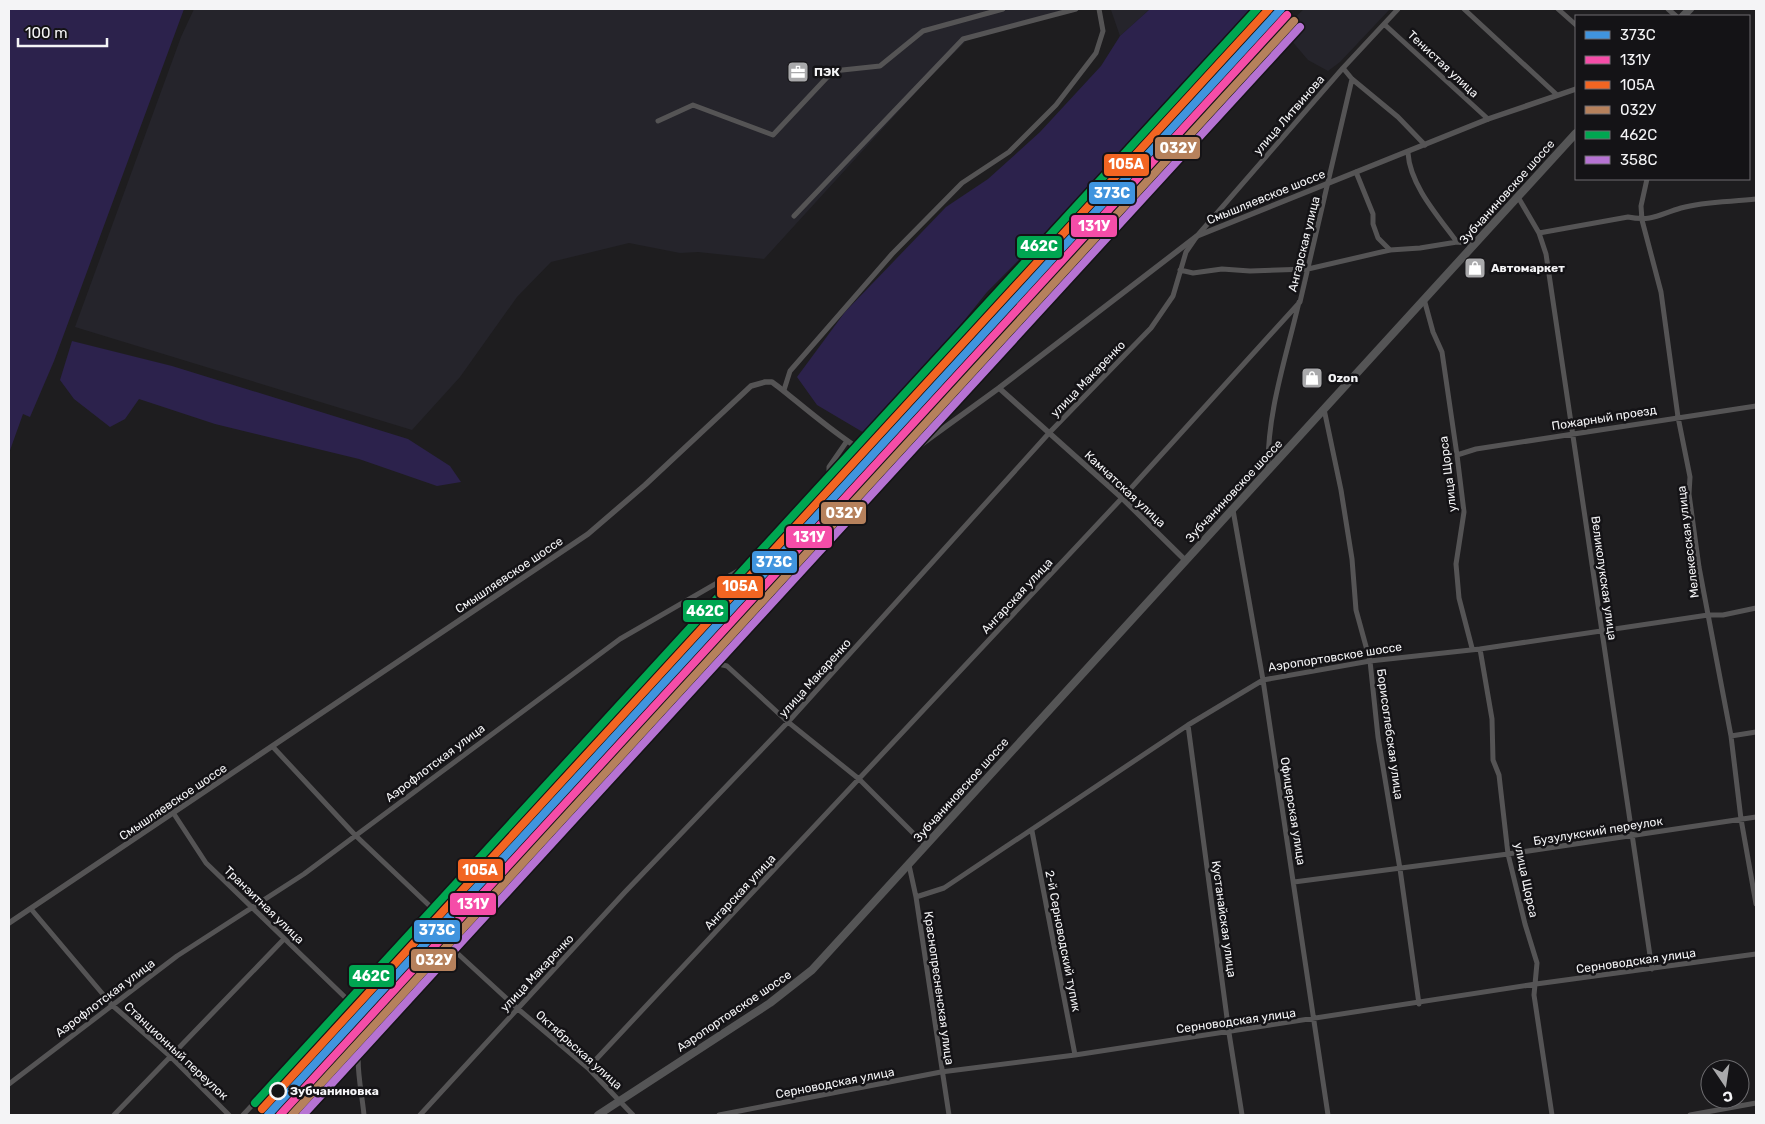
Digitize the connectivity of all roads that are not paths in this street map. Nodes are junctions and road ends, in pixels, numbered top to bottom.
1 (1003, 9) edge
2 (1076, 9) edge
3 (1099, 9) edge
4 (1398, 9) edge
5 (1464, 9) edge
6 (1558, 9) edge
7 (1384, 24) junction
8 (1575, 24) edge
9 (1343, 68) junction
10 (1352, 79) junction
11 (1575, 89) edge
12 (1556, 94) junction
13 (1488, 119) junction
14 (658, 121) dead end
15 (1575, 133) edge
16 (1425, 145) junction
17 (1408, 153) junction
18 (1356, 172) junction
19 (1647, 180) edge
20 (1330, 182) junction
21 (1518, 197) junction
22 (1756, 199) edge
23 (794, 216) dead end
24 (1642, 220) junction
25 (1540, 233) junction
26 (1197, 236) junction
27 (1456, 242) junction
28 (1474, 244) junction
29 (1390, 250) junction
30 (1308, 269) junction
31 (1180, 270) junction
32 (1424, 299) junction
33 (1300, 302) junction
34 (999, 388) junction
35 (784, 390) junction
36 (1756, 406) edge
37 (1324, 409) junction
38 (1678, 417) junction
39 (1050, 432) junction
40 (1571, 434) junction
41 (847, 441) junction
42 (1457, 455) junction
43 (1268, 471) junction
44 (1122, 498) junction
45 (1233, 510) junction
46 (769, 553) junction
47 (1186, 560) junction
48 (1756, 608) edge
49 (1708, 615) junction
50 (1602, 631) junction
51 (1472, 648) junction
52 (1480, 648) junction
53 (1370, 661) junction
54 (1263, 680) junction
55 (788, 722) junction
56 (1188, 726) junction
57 (1756, 732) edge
58 (1731, 736) junction
59 (273, 747) junction
60 (859, 779) junction
61 (174, 814) junction
62 (1756, 817) edge
63 (1741, 819) junction
64 (1032, 831) junction
65 (355, 835) junction
66 (1631, 836) junction
67 (925, 845) junction
68 (1508, 854) junction
69 (909, 865) junction
70 (1400, 869) junction
71 (1755, 880) edge
72 (1294, 882) junction
73 (916, 897) junction
74 (1756, 904) edge
75 (251, 908) junction
76 (31, 909) junction
77 (434, 910) junction
78 (9, 923) edge
79 (284, 939) junction
80 (444, 941) junction
81 (1756, 954) edge
82 (1652, 969) junction
83 (1536, 984) junction
84 (350, 1002) junction
85 (1419, 1004) junction
86 (112, 1005) junction
87 (518, 1009) junction
88 (1316, 1020) junction
89 (1229, 1033) junction
90 (1075, 1055) junction
91 (170, 1056) junction
92 (588, 1068) junction
93 (941, 1072) junction
94 (9, 1084) edge
95 (621, 1100) junction
96 (1756, 1103) edge
97 (114, 1115) edge
98 (229, 1115) edge
99 (243, 1115) edge
100 (364, 1115) edge
101 (420, 1115) edge
102 (598, 1115) edge
103 (632, 1115) edge
104 (719, 1115) edge
105 (949, 1115) edge
106 (1242, 1115) edge
107 (1328, 1115) edge
108 (1552, 1115) edge
109 (1690, 1115) edge

1 - 14 street
2 - 23 street
3 - 35 street
4 - 7 street, улица Литвинова
5 - 12 street
6 - 8 street
7 - 9 street, улица Литвинова
7 - 13 street, Тенистая улица
9 - 10 street
9 - 26 street, улица Литвинова
10 - 16 street
10 - 20 street, Ангарская улица
11 - 12 street, Смышляевское шоссе
12 - 13 street, Смышляевское шоссе
13 - 16 street, Смышляевское шоссе
15 - 21 main road, Зубчаниновское шоссе
16 - 17 street, Смышляевское шоссе
17 - 18 street, Смышляевское шоссе
17 - 27 street
18 - 20 street, Смышляевское шоссе
18 - 29 street
19 - 24 street, Мелекесская улица
20 - 26 street, Смышляевское шоссе
20 - 30 street, Ангарская улица
21 - 25 street, Великолукская улица
21 - 28 main road, Зубчаниновское шоссе
22 - 24 street
24 - 25 street
24 - 38 street, Мелекесская улица
25 - 40 street, Великолукская улица
26 - 31 street, улица Макаренко
26 - 34 street, Смышляевское шоссе
27 - 28 street
27 - 29 street
28 - 32 main road, Зубчаниновское шоссе
29 - 30 street
30 - 31 street
30 - 33 street, Ангарская улица
31 - 39 street, улица Макаренко
32 - 37 main road, Зубчаниновское шоссе
32 - 42 street, улица Щорса
33 - 43 street
33 - 44 street, Ангарская улица
34 - 39 street
34 - 41 street, Смышляевское шоссе
35 - 41 street, Смышляевское шоссе
35 - 59 street, Смышляевское шоссе
36 - 38 street, Пожарный проезд
37 - 43 main road, Зубчаниновское шоссе
37 - 53 street, Борисоглебская улица
38 - 40 street, Пожарный проезд
38 - 49 street, Мелекесская улица
39 - 44 street, Камчатская улица
39 - 55 street, улица Макаренко
40 - 42 street, Пожарный проезд
40 - 50 street, Великолукская улица
41 - 46 street, Аэрофлотская улица
42 - 51 street, улица Щорса
43 - 45 main road, Зубчаниновское шоссе
44 - 47 street, Камчатская улица
44 - 60 street, Ангарская улица
45 - 47 main road, Зубчаниновское шоссе
45 - 54 street, Офицерская улица
46 - 65 street, Аэрофлотская улица
46 - 77 street
47 - 67 main road, Зубчаниновское шоссе
48 - 49 street, Аэропортовское шоссе
49 - 50 street, Аэропортовское шоссе
49 - 58 street, Мелекесская улица
50 - 52 street, Аэропортовское шоссе
50 - 66 street, Великолукская улица
51 - 52 street, Аэропортовское шоссе
51 - 53 street, Аэропортовское шоссе
52 - 68 street, улица Щорса
53 - 54 street, Аэропортовское шоссе
53 - 70 street, Борисоглебская улица
54 - 56 street, Аэропортовское шоссе
54 - 72 street, Офицерская улица
55 - 60 street
55 - 80 street
55 - 87 street, улица Макаренко
56 - 64 street, Аэропортовское шоссе
56 - 89 street, Кустанайская улица
57 - 58 street
58 - 63 street, Мелекесская улица
59 - 61 street, Смышляевское шоссе
59 - 65 street
60 - 67 street
60 - 92 street, Ангарская улица
61 - 75 street, Транзитная улица
61 - 76 street, Смышляевское шоссе
62 - 63 street, Бузулукский переулок
63 - 66 street, Бузулукский переулок
63 - 71 street, Мелекесская улица
64 - 73 street, Аэропортовское шоссе
64 - 90 street, 2-й Серноводский тупик
65 - 75 street, Аэрофлотская улица
65 - 77 street
66 - 68 street, Бузулукский переулок
66 - 82 street, Великолукская улица
67 - 69 main road, Зубчаниновское шоссе
68 - 70 street, Бузулукский переулок
68 - 83 street, улица Щорса
69 - 73 street, Краснопресненская улица
69 - 95 main road, Аэропортовское шоссе
70 - 72 street, Бузулукский переулок
70 - 85 street, Борисоглебская улица
71 - 74 street, Мелекесская улица
72 - 88 street, Офицерская улица
73 - 93 street, Краснопресненская улица
75 - 79 street, Транзитная улица
75 - 86 street, Аэрофлотская улица
76 - 78 street, Смышляевское шоссе
76 - 86 street, Станционный переулок
77 - 84 street
79 - 84 street, Транзитная улица
79 - 91 street
80 - 87 street, Октябрьская улица
80 - 100 street
81 - 82 street, Серноводская улица
82 - 83 street, Серноводская улица
83 - 85 street, Серноводская улица
83 - 108 street, улица Щорса
84 - 99 street
85 - 88 street, Серноводская улица
86 - 91 street, Станционный переулок
86 - 94 street, Аэрофлотская улица
87 - 92 street, Октябрьская улица
87 - 101 street, улица Макаренко
88 - 89 street, Серноводская улица
88 - 107 street, Офицерская улица
89 - 90 street, Серноводская улица
89 - 106 street, Кустанайская улица
90 - 93 street, Серноводская улица
91 - 97 street
91 - 98 street, Станционный переулок
92 - 95 street, Октябрьская улица
93 - 104 street, Серноводская улица
93 - 105 street, Краснопресненская улица
95 - 102 main road, Аэропортовское шоссе
95 - 103 street, Октябрьская улица
96 - 109 street

